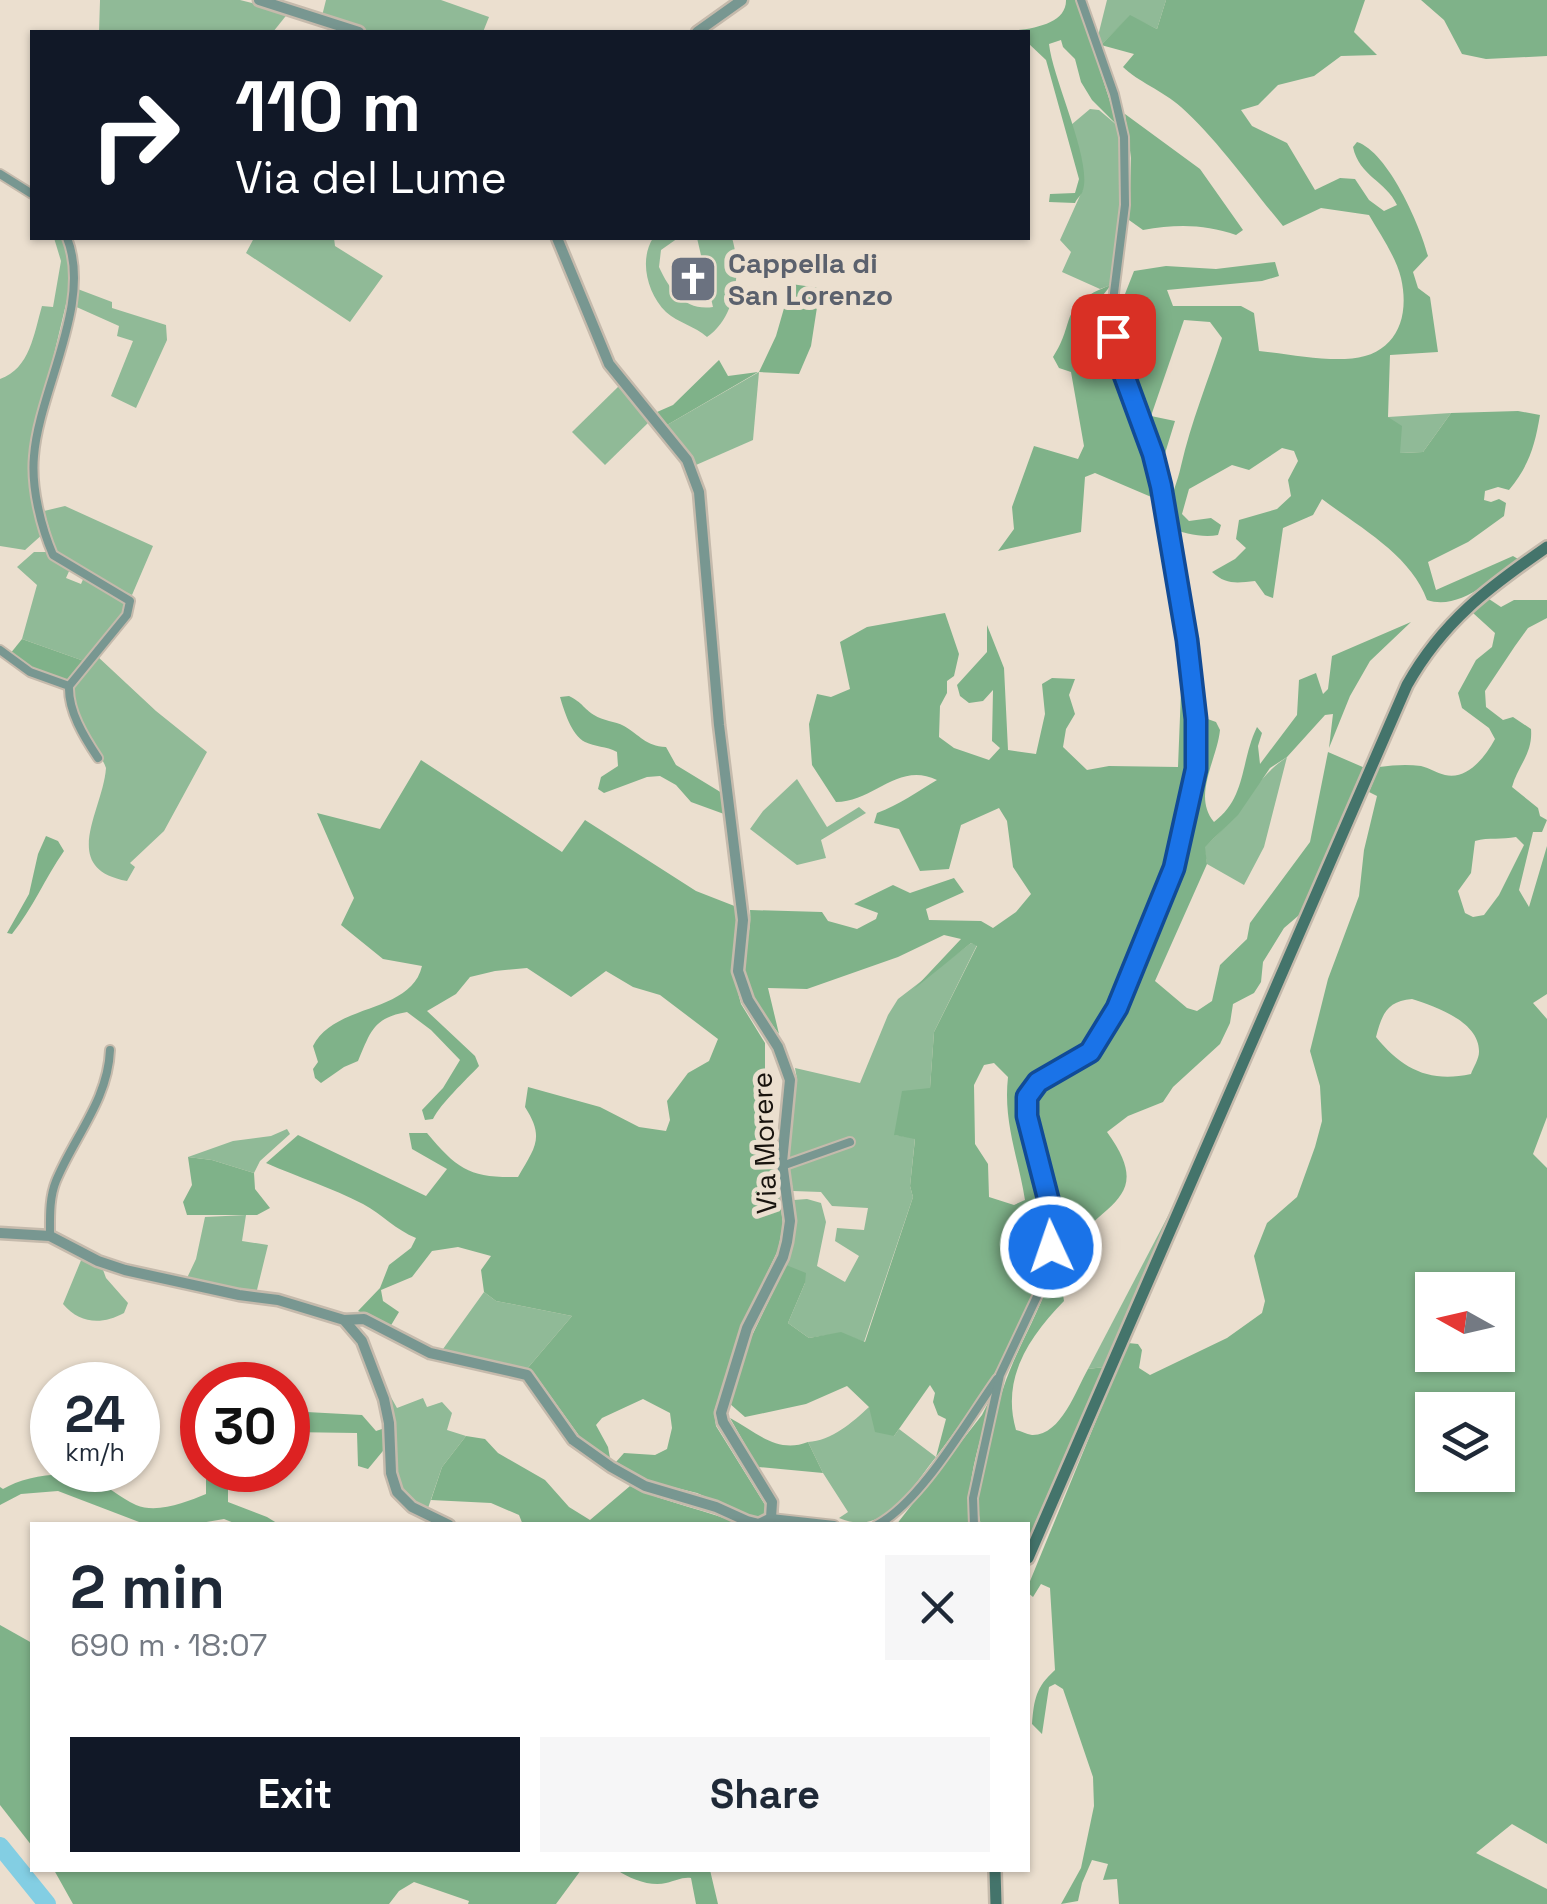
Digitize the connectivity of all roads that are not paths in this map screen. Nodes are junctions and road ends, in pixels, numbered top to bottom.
1 (259, 0) edge
2 (742, 0) edge
3 (1081, 0) edge
4 (353, 30) edge
5 (700, 30) edge
6 (0, 174) edge
7 (30, 193) edge
8 (68, 240) edge
9 (559, 240) edge
10 (1547, 547) edge
11 (0, 650) edge
12 (69, 686) junction
13 (98, 758) dead end
14 (110, 1050) dead end
15 (850, 1142) dead end
16 (782, 1166) junction
17 (0, 1233) edge
18 (50, 1236) junction
19 (344, 1320) junction
20 (1000, 1375) junction
21 (771, 1518) junction
22 (443, 1522) edge
23 (751, 1522) edge
24 (763, 1522) edge
25 (807, 1522) edge
26 (882, 1522) edge
27 (974, 1522) edge
28 (1030, 1553) edge
29 (995, 1872) edge
30 (996, 1904) edge

1 - 4 street
2 - 5 street
3 - 20 street
6 - 7 street
8 - 12 street
9 - 16 street, Via Morere
10 - 28 main road
11 - 12 street
12 - 13 street
14 - 18 street
15 - 16 street
16 - 21 street, Via Morere
17 - 18 street
18 - 19 street
19 - 22 street
19 - 23 street
20 - 26 street
20 - 27 street
21 - 24 street
21 - 25 street
29 - 30 main road

